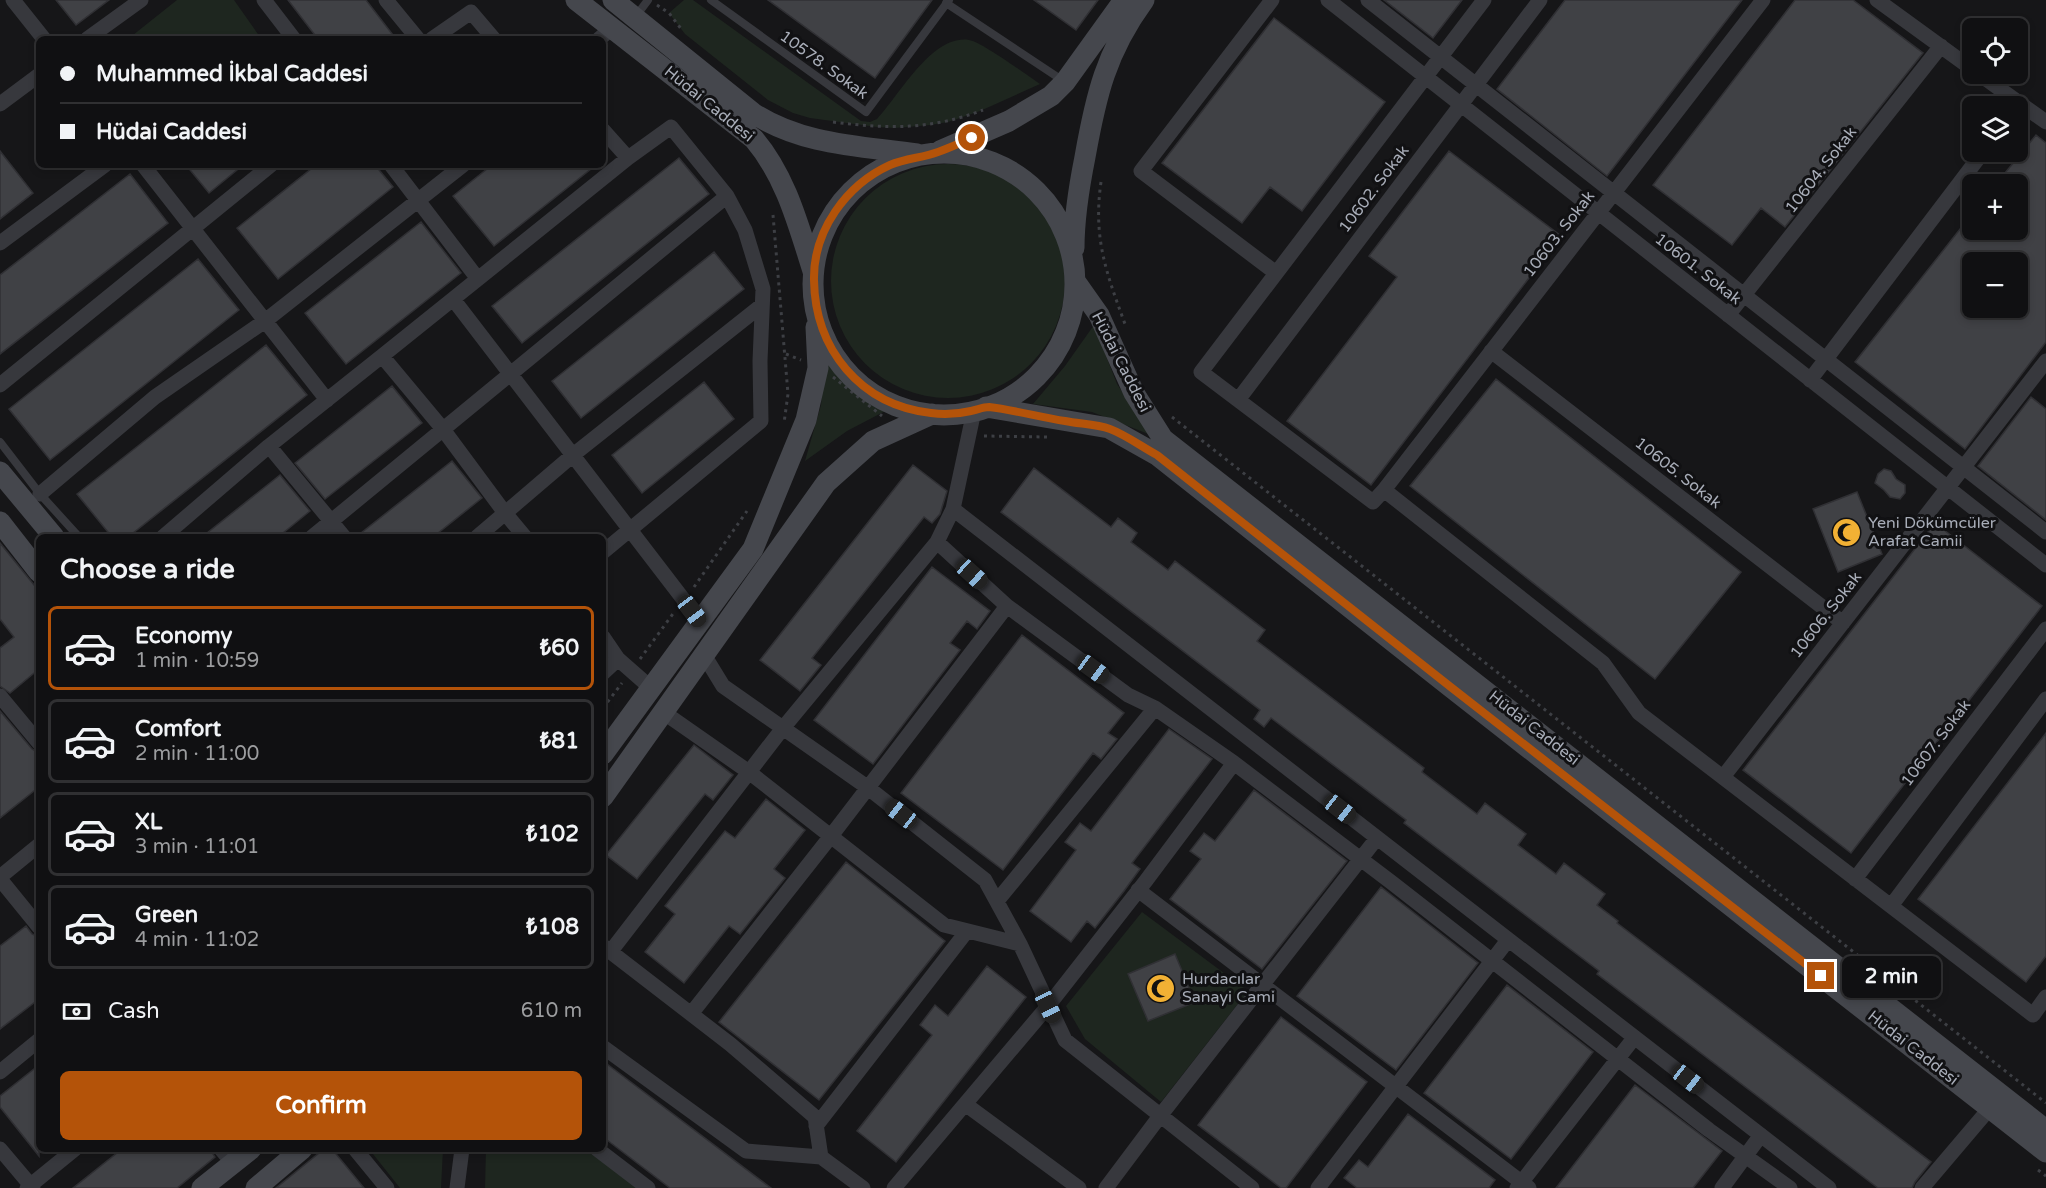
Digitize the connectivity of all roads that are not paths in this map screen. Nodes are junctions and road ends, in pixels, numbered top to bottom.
1 (13, 0) edge
2 (141, 0) edge
3 (264, 0) edge
4 (386, 0) edge
5 (576, 0) edge
6 (613, 0) edge
7 (648, 0) edge
8 (711, 0) edge
9 (1124, 0) edge
10 (1144, 0) edge
11 (1272, 0) edge
12 (1328, 0) edge
13 (1368, 0) edge
14 (1484, 0) edge
15 (1540, 0) edge
16 (1763, 0) edge
17 (1877, 0) edge
18 (947, 2) edge
19 (635, 17) junction
20 (605, 34) edge
21 (42, 36) edge
22 (91, 36) edge
23 (287, 36) edge
24 (416, 36) edge
25 (436, 36) edge
26 (491, 36) edge
27 (1941, 46) junction
28 (1440, 57) junction
29 (1962, 62) edge
30 (36, 77) edge
31 (1425, 77) junction
32 (1065, 82) junction
33 (1992, 84) edge
34 (1476, 85) junction
35 (2007, 96) edge
36 (0, 104) edge
37 (1461, 105) junction
38 (2028, 111) edge
39 (2046, 122) edge
40 (606, 133) edge
41 (930, 154) junction
42 (628, 158) junction
43 (1975, 162) edge
44 (101, 168) edge
45 (145, 168) edge
46 (267, 168) edge
47 (393, 168) edge
48 (459, 168) edge
49 (1614, 193) junction
50 (727, 195) junction
51 (417, 201) junction
52 (1598, 213) junction
53 (192, 228) junction
54 (0, 243) edge
55 (1074, 271) junction
56 (814, 272) junction
57 (1276, 273) junction
58 (478, 279) junction
59 (1744, 295) junction
60 (453, 299) junction
61 (814, 299) junction
62 (762, 305) junction
63 (1728, 315) junction
64 (265, 321) junction
65 (1491, 351) junction
66 (382, 356) junction
67 (1826, 359) junction
68 (2046, 361) edge
69 (510, 373) junction
70 (1810, 380) junction
71 (0, 385) edge
72 (327, 400) junction
73 (1238, 400) junction
74 (980, 409) junction
75 (932, 413) junction
76 (442, 428) junction
77 (0, 441) edge
78 (269, 446) junction
79 (573, 455) junction
80 (1963, 468) junction
81 (0, 472) edge
82 (1948, 488) junction
83 (1384, 490) junction
84 (40, 494) junction
85 (954, 509) junction
86 (505, 513) junction
87 (331, 521) junction
88 (0, 522) edge
89 (630, 530) junction
90 (2046, 532) edge
91 (52, 534) edge
92 (76, 534) edge
93 (166, 534) edge
94 (316, 534) edge
95 (342, 534) edge
96 (480, 534) edge
97 (522, 534) edge
98 (937, 542) junction
99 (606, 550) edge
100 (2046, 566) edge
101 (36, 568) edge
102 (1007, 606) junction
103 (700, 621) junction
104 (1843, 623) junction
105 (2046, 629) edge
106 (606, 641) edge
107 (704, 655) junction
108 (618, 659) junction
109 (606, 670) edge
110 (651, 688) junction
111 (0, 696) edge
112 (2046, 699) edge
113 (1155, 708) junction
114 (663, 712) junction
115 (783, 728) junction
116 (36, 739) edge
117 (606, 750) edge
118 (1234, 763) junction
119 (749, 772) junction
120 (1723, 777) junction
121 (867, 787) junction
122 (606, 793) edge
123 (831, 836) junction
124 (1377, 838) junction
125 (36, 848) edge
126 (1360, 859) junction
127 (0, 878) edge
128 (1855, 879) junction
129 (1138, 890) junction
130 (997, 901) junction
131 (1891, 906) junction
132 (36, 923) edge
133 (967, 931) junction
134 (1508, 940) junction
135 (1020, 944) junction
136 (607, 949) edge
137 (1493, 962) junction
138 (1262, 985) junction
139 (2046, 997) edge
140 (1048, 1006) junction
141 (691, 1014) junction
142 (1634, 1038) junction
143 (36, 1042) edge
144 (606, 1049) edge
145 (1619, 1060) junction
146 (0, 1072) edge
147 (1396, 1087) junction
148 (965, 1104) junction
149 (1990, 1108) junction
150 (1160, 1116) junction
151 (816, 1126) junction
152 (2046, 1130) edge
153 (1761, 1135) junction
154 (0, 1149) edge
155 (71, 1152) edge
156 (298, 1152) edge
157 (358, 1152) edge
158 (462, 1152) edge
159 (601, 1152) edge
160 (227, 1156) edge
161 (821, 1157) junction
162 (1746, 1157) junction
163 (2042, 1161) edge
164 (1523, 1186) edge
165 (30, 1187) edge
166 (202, 1188) edge
167 (256, 1188) edge
168 (387, 1188) edge
169 (457, 1188) edge
170 (648, 1188) edge
171 (863, 1188) edge
172 (894, 1188) edge
173 (1079, 1188) edge
174 (1106, 1188) edge
175 (1252, 1188) edge
176 (1318, 1188) edge
177 (1722, 1188) edge
178 (1790, 1188) edge
179 (1829, 1188) edge
180 (1922, 1188) edge

1 - 21 street
2 - 22 street
3 - 23 street
4 - 24 street
5 - 20 street, Hüdai Caddesi
6 - 19 street, Hüdai Caddesi
7 - 19 lane
8 - 18 lane, 10578. Sokak
9 - 32 street
10 - 55 street
11 - 57 street
12 - 31 street, 10601. Sokak
13 - 28 street, 10601. Sokak
14 - 28 street, 10602. Sokak
15 - 34 street, 10602. Sokak
16 - 49 street, 10603. Sokak
17 - 27 street
18 - 32 lane
19 - 41 street, Hüdai Caddesi
20 - 56 street, Hüdai Caddesi
25 - 26 street
27 - 29 street
27 - 59 street, 10604. Sokak
28 - 31 street, 10602. Sokak
28 - 34 street, 10601. Sokak
30 - 36 street
31 - 37 street, 10601. Sokak
31 - 57 street, 10602. Sokak
32 - 41 street
33 - 35 street
34 - 37 street, 10602. Sokak
34 - 49 street, 10601. Sokak
37 - 52 street, 10601. Sokak
37 - 73 street, 10602. Sokak
38 - 39 street
40 - 42 street
41 - 55 street, Hüdai Caddesi
41 - 56 street
42 - 50 street
42 - 58 street
43 - 67 street
44 - 54 street
45 - 53 street
46 - 53 street
47 - 51 street
48 - 51 street
49 - 52 street, 10603. Sokak
49 - 59 street, 10601. Sokak
50 - 62 street
50 - 69 street
51 - 58 street
51 - 64 street
52 - 63 street, 10601. Sokak
52 - 65 street, 10603. Sokak
53 - 64 street
53 - 71 street
55 - 74 street
55 - 152 street, Hüdai Caddesi
56 - 61 street
57 - 73 street, 10602. Sokak
58 - 60 street
59 - 63 street, 10604. Sokak
59 - 67 street, 10601. Sokak
60 - 66 street
60 - 69 street
61 - 75 street
61 - 103 street
62 - 79 street
62 - 89 street
63 - 70 street, 10601. Sokak
64 - 72 street
64 - 84 street
65 - 83 street, 10603. Sokak
65 - 104 street, 10605. Sokak
66 - 72 street
66 - 76 street
67 - 70 street
67 - 80 street, 10601. Sokak
68 - 80 street, 10606. Sokak
69 - 76 street
69 - 79 street
70 - 82 street, 10601. Sokak
72 - 78 street
73 - 83 street
74 - 75 street
74 - 85 street
74 - 149 street, Hüdai Caddesi
75 - 107 street
76 - 86 street
76 - 87 street
77 - 84 lane
78 - 87 street
78 - 93 street
79 - 86 street
79 - 89 street
80 - 82 street, 10606. Sokak
80 - 90 street, 10601. Sokak
81 - 91 street
82 - 100 street, 10601. Sokak
82 - 104 street, 10606. Sokak
83 - 120 street
84 - 92 lane
85 - 98 street
85 - 124 street
86 - 96 street
86 - 97 street
87 - 94 street
87 - 95 street
88 - 101 street
89 - 99 street
89 - 103 street
98 - 102 street
98 - 115 street
102 - 113 street
102 - 121 street
103 - 110 street
104 - 120 street, 10606. Sokak
105 - 128 street, 10607. Sokak
106 - 108 street
107 - 114 street
107 - 115 street
108 - 109 street
108 - 110 street
110 - 117 street
111 - 116 street
112 - 131 street
113 - 118 street
113 - 130 street
114 - 119 street
114 - 122 street
115 - 119 street
115 - 121 street
118 - 126 street
118 - 129 street
119 - 123 street
119 - 136 street
120 - 128 street
121 - 123 street
121 - 130 street
123 - 133 street
123 - 141 street
124 - 126 street
124 - 134 street
125 - 127 street
126 - 137 street
126 - 138 street
127 - 132 street
128 - 131 street
129 - 138 street
129 - 140 street
130 - 135 street
131 - 139 street
133 - 135 street
133 - 151 street
134 - 137 street
134 - 142 street
135 - 140 street
136 - 141 street
137 - 145 street
137 - 147 street
138 - 147 street
138 - 150 street
140 - 148 street
140 - 150 street
141 - 151 street
142 - 145 street
142 - 153 street
143 - 146 street
144 - 161 street
145 - 162 street
145 - 164 street
147 - 164 street
147 - 176 street
148 - 172 street
148 - 173 street
149 - 163 street, Hüdai Caddesi
149 - 180 street
150 - 174 street
150 - 175 street
151 - 161 street
153 - 162 street
153 - 179 street
154 - 165 street
155 - 165 street
156 - 167 street
157 - 168 street
158 - 169 street
159 - 170 street
160 - 166 street
161 - 171 street
162 - 177 street
162 - 178 street

